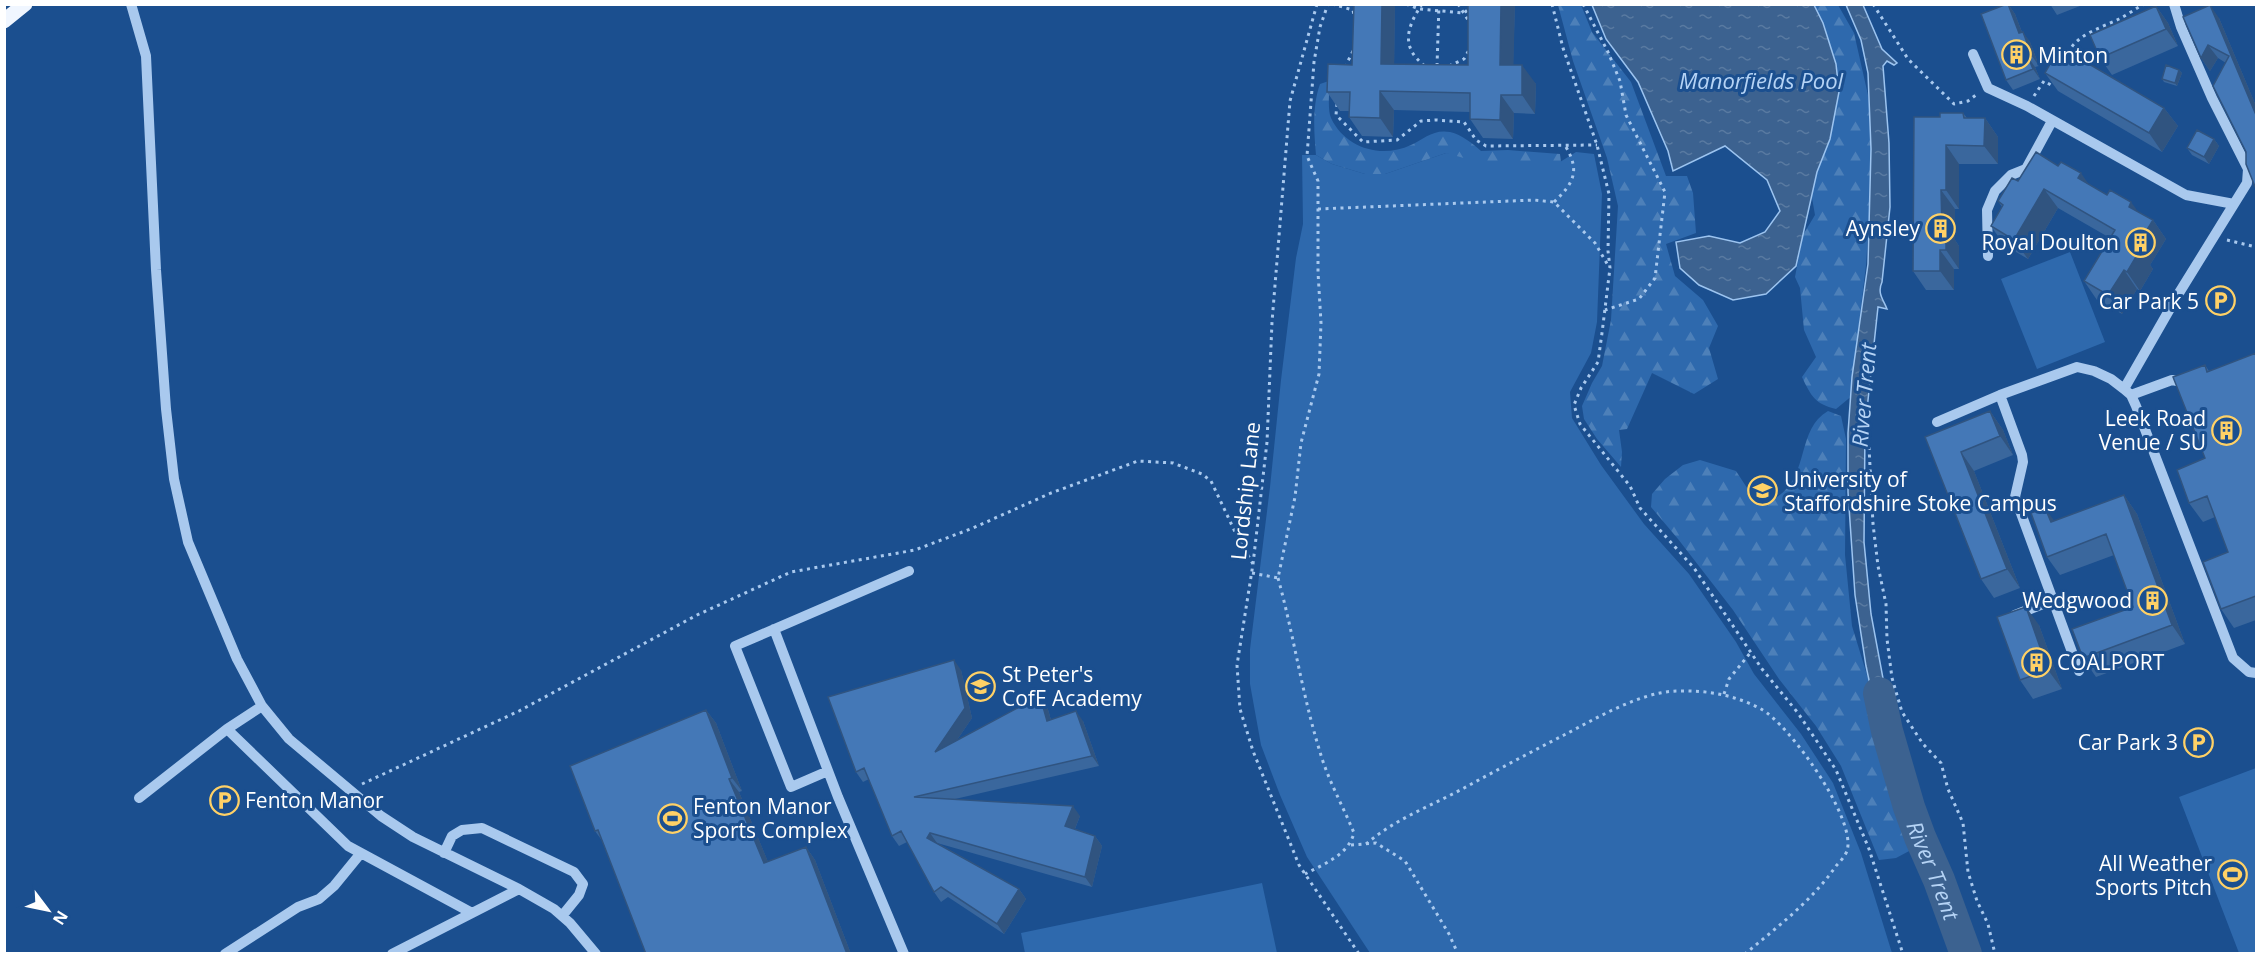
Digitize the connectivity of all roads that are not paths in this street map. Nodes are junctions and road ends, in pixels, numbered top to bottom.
1 (131, 4) edge
2 (2174, 4) edge
3 (23, 6) edge
4 (4, 21) edge
5 (1973, 54) dead end
6 (2052, 121) junction
7 (2234, 204) junction
8 (1988, 256) dead end
9 (2195, 381) edge
10 (2128, 392) junction
11 (2000, 395) junction
12 (1937, 422) dead end
13 (909, 571) dead end
14 (2053, 600) junction
15 (2015, 615) edge
16 (774, 629) junction
17 (2079, 671) edge
18 (2256, 674) edge
19 (262, 706) junction
20 (227, 729) junction
21 (828, 771) junction
22 (139, 798) dead end
23 (361, 853) junction
24 (444, 853) junction
25 (519, 889) junction
26 (472, 913) junction
27 (562, 916) junction
28 (225, 954) edge
29 (392, 954) edge
30 (596, 954) edge
31 (904, 954) edge

1 - 19 street
2 - 7 street
3 - 4 main road
5 - 6 street
6 - 7 street
6 - 8 street
7 - 10 street
9 - 10 street
10 - 11 street
10 - 18 street
11 - 12 street
11 - 14 street
13 - 16 street
14 - 15 street
14 - 17 street
16 - 21 street
16 - 21 street
19 - 20 street
19 - 24 street
20 - 22 street
20 - 23 street
21 - 31 street
23 - 26 street
23 - 28 street
24 - 25 street
24 - 27 street
25 - 26 street
25 - 27 street
26 - 29 street
27 - 30 street

